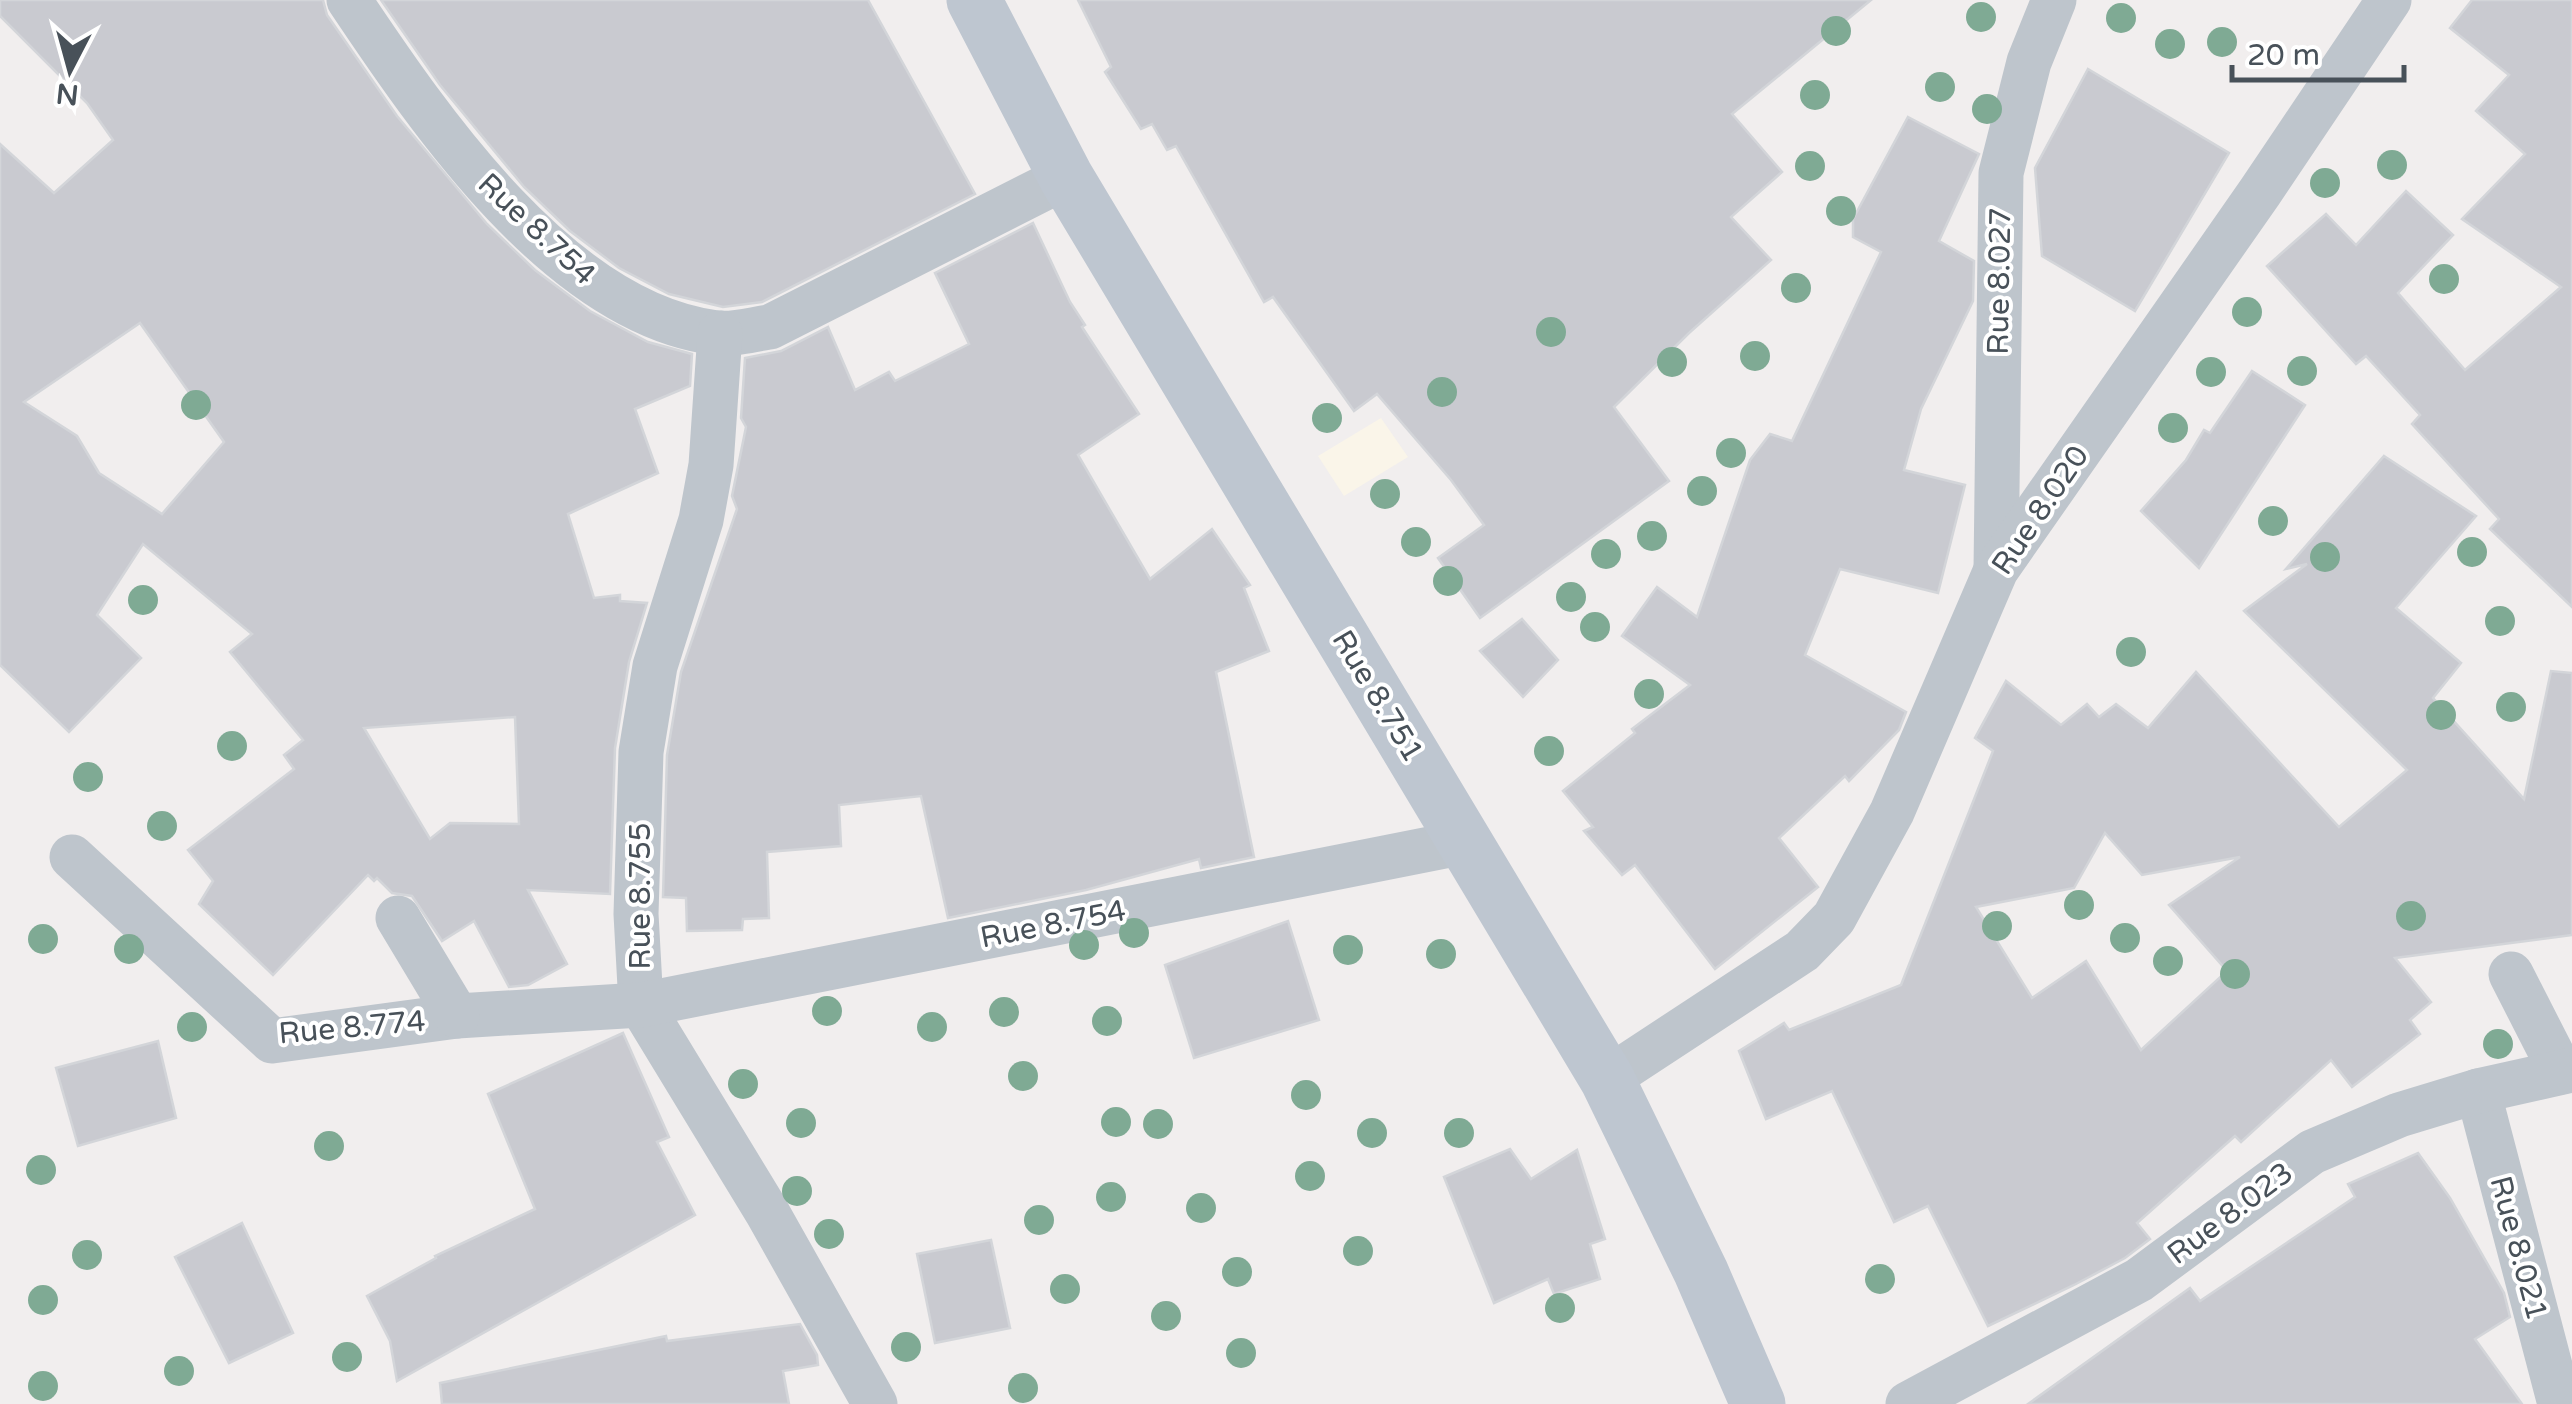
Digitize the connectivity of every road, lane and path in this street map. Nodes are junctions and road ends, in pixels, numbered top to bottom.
1 (349, 0) edge
2 (974, 0) edge
3 (2054, 0) edge
4 (2389, 0) edge
5 (1066, 176) junction
6 (720, 333) junction
7 (1996, 570) junction
8 (1464, 842) junction
9 (72, 858) dead end
10 (398, 918) dead end
11 (2511, 974) dead end
12 (641, 1005) junction
13 (457, 1016) junction
14 (2567, 1071) edge
15 (1607, 1079) junction
16 (2478, 1091) junction
17 (875, 1404) edge
18 (1758, 1404) edge
19 (1908, 1404) edge
20 (2560, 1404) edge

1 - 6 street, Rue 8.754
2 - 5 main road, Rue 8.751
3 - 7 street, Rue 8.027
4 - 7 street, Rue 8.020
5 - 6 street, Rue 8.754
5 - 8 main road, Rue 8.751
6 - 12 street, Rue 8.755
7 - 15 street, Rue 8.020
8 - 12 street, Rue 8.754
8 - 15 main road, Rue 8.751
9 - 13 street, Rue 8.774
10 - 13 street
11 - 14 street
12 - 13 street, Rue 8.774
12 - 17 street, Rue 8.755
14 - 16 street, Rue 8.023
15 - 18 main road, Rue 8.751
16 - 19 street, Rue 8.023
16 - 20 street, Rue 8.021

